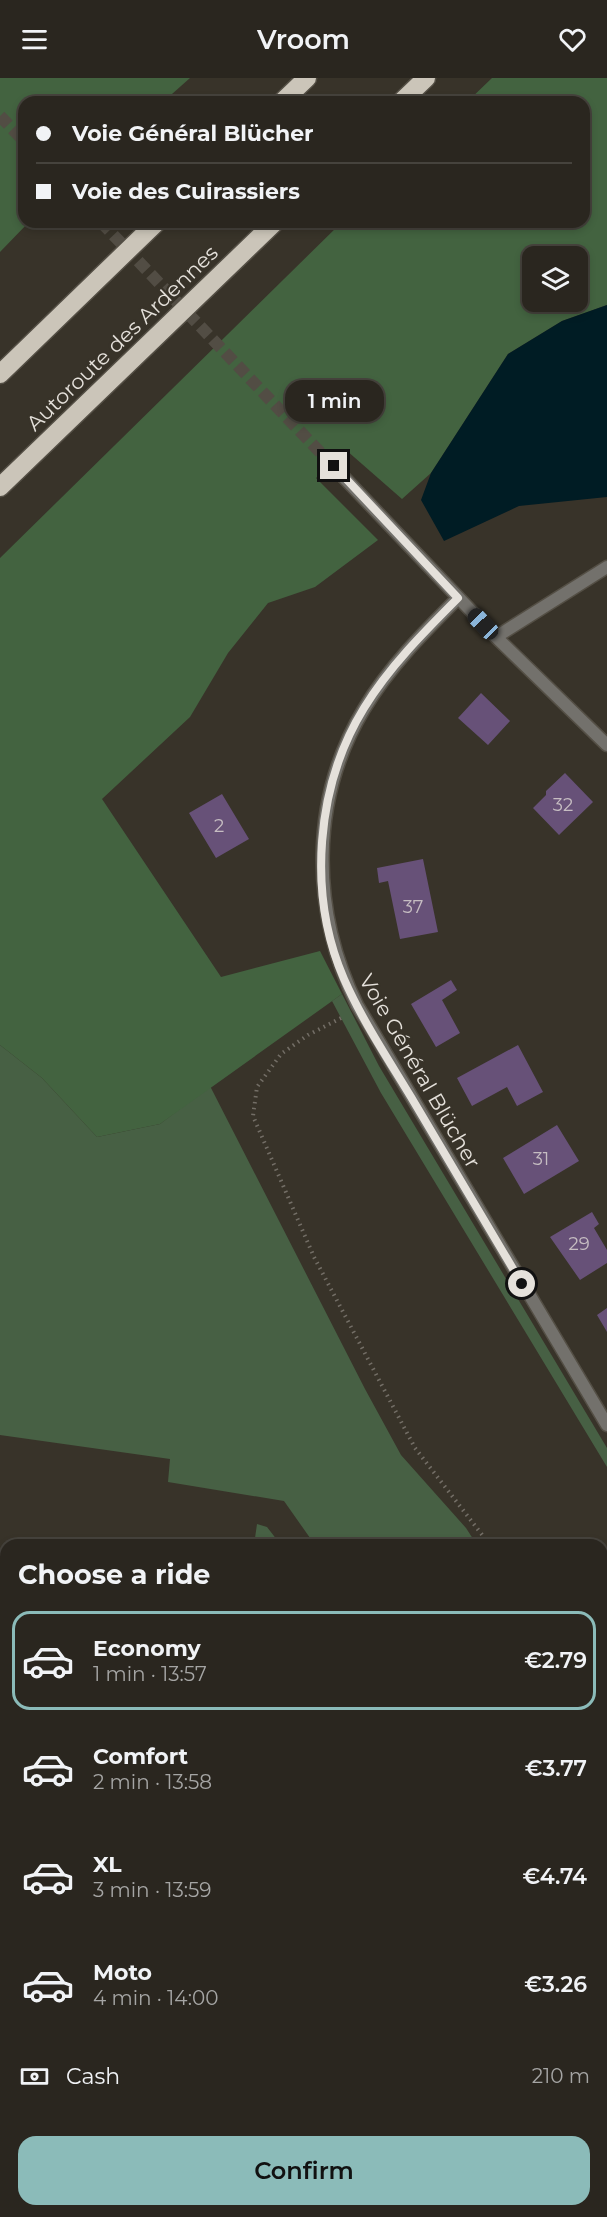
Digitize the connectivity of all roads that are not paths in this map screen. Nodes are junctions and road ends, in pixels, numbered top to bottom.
1 (307, 78) edge
2 (426, 78) edge
3 (288, 96) edge
4 (407, 96) edge
5 (151, 228) edge
6 (269, 228) edge
7 (0, 374) edge
8 (334, 466) tunnel mouth
9 (0, 487) edge
10 (607, 567) edge
11 (458, 598) junction
12 (496, 637) junction
13 (607, 745) edge
14 (607, 1425) edge

1 - 3 highway
2 - 4 highway
5 - 7 highway
6 - 9 highway, Autoroute des Ardennes
8 - 11 street
10 - 12 street
11 - 12 street
11 - 14 street, Voie Général Blücher
12 - 13 street

